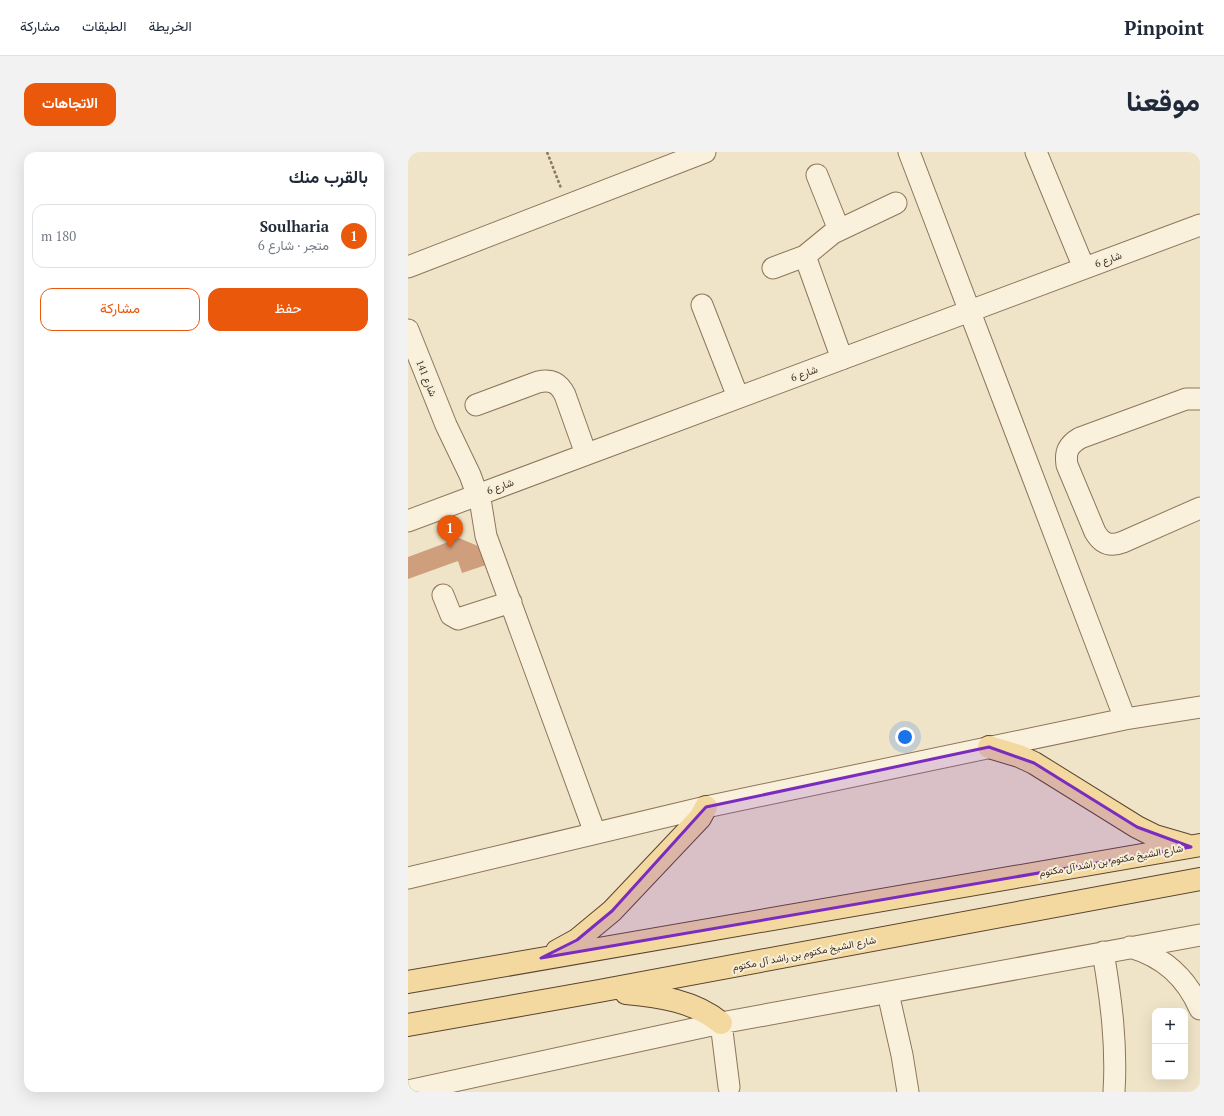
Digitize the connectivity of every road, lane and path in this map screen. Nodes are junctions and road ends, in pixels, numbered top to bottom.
1 (547, 152) edge
2 (705, 152) edge
3 (909, 152) edge
4 (1036, 152) edge
5 (817, 174) dead end
6 (896, 203) dead end
7 (568, 205) junction
8 (1200, 225) edge
9 (839, 230) junction
10 (805, 256) junction
11 (408, 267) edge
12 (773, 268) dead end
13 (1084, 268) junction
14 (702, 305) dead end
15 (970, 311) junction
16 (408, 330) edge
17 (842, 358) junction
18 (738, 397) junction
19 (1200, 399) edge
20 (476, 406) dead end
21 (586, 454) junction
22 (471, 497) junction
23 (1200, 508) edge
24 (408, 521) edge
25 (443, 595) dead end
26 (511, 602) junction
27 (1200, 707) edge
28 (1125, 719) junction
29 (989, 747) junction
30 (706, 807) junction
31 (595, 833) junction
32 (1195, 846) edge
33 (408, 878) edge
34 (1200, 879) edge
35 (1200, 935) edge
36 (1130, 947) junction
37 (1103, 952) junction
38 (541, 958) junction
39 (408, 982) edge
40 (599, 991) junction
41 (888, 993) junction
42 (1200, 995) edge
43 (1200, 1009) edge
44 (720, 1023) junction
45 (408, 1025) edge
46 (419, 1090) edge
47 (730, 1090) edge
48 (908, 1092) edge
49 (1114, 1092) edge

1 - 7 path
2 - 7 street
3 - 15 street
4 - 13 street
5 - 9 street
6 - 9 street
7 - 11 street
8 - 13 street, شارع 6
9 - 10 street
10 - 12 street
10 - 17 street
13 - 15 street, شارع 6
14 - 18 street
15 - 17 street, شارع 6
15 - 28 street
16 - 22 street, شارع 141
17 - 18 street, شارع 6
18 - 21 street, شارع 6
19 - 23 street
20 - 21 street
21 - 22 street, شارع 6
22 - 24 street, شارع 6
22 - 26 street, شارع 141
25 - 26 street
26 - 31 street, شارع 141
27 - 28 street
28 - 29 street
29 - 30 street
29 - 32 main road
30 - 31 street
30 - 38 main road
31 - 33 street
32 - 38 main road, شارع الشيخ مكتوم بن راشد آل مكتوم
34 - 40 main road, شارع الشيخ مكتوم بن راشد آل مكتوم
35 - 36 street
36 - 37 street
36 - 43 street
37 - 41 street
37 - 49 street
38 - 39 main road, شارع الشيخ مكتوم بن راشد آل مكتوم
40 - 44 main road
40 - 45 main road, شارع الشيخ مكتوم بن راشد آل مكتوم
41 - 44 street
41 - 48 street
42 - 43 street
44 - 46 street
44 - 47 street

